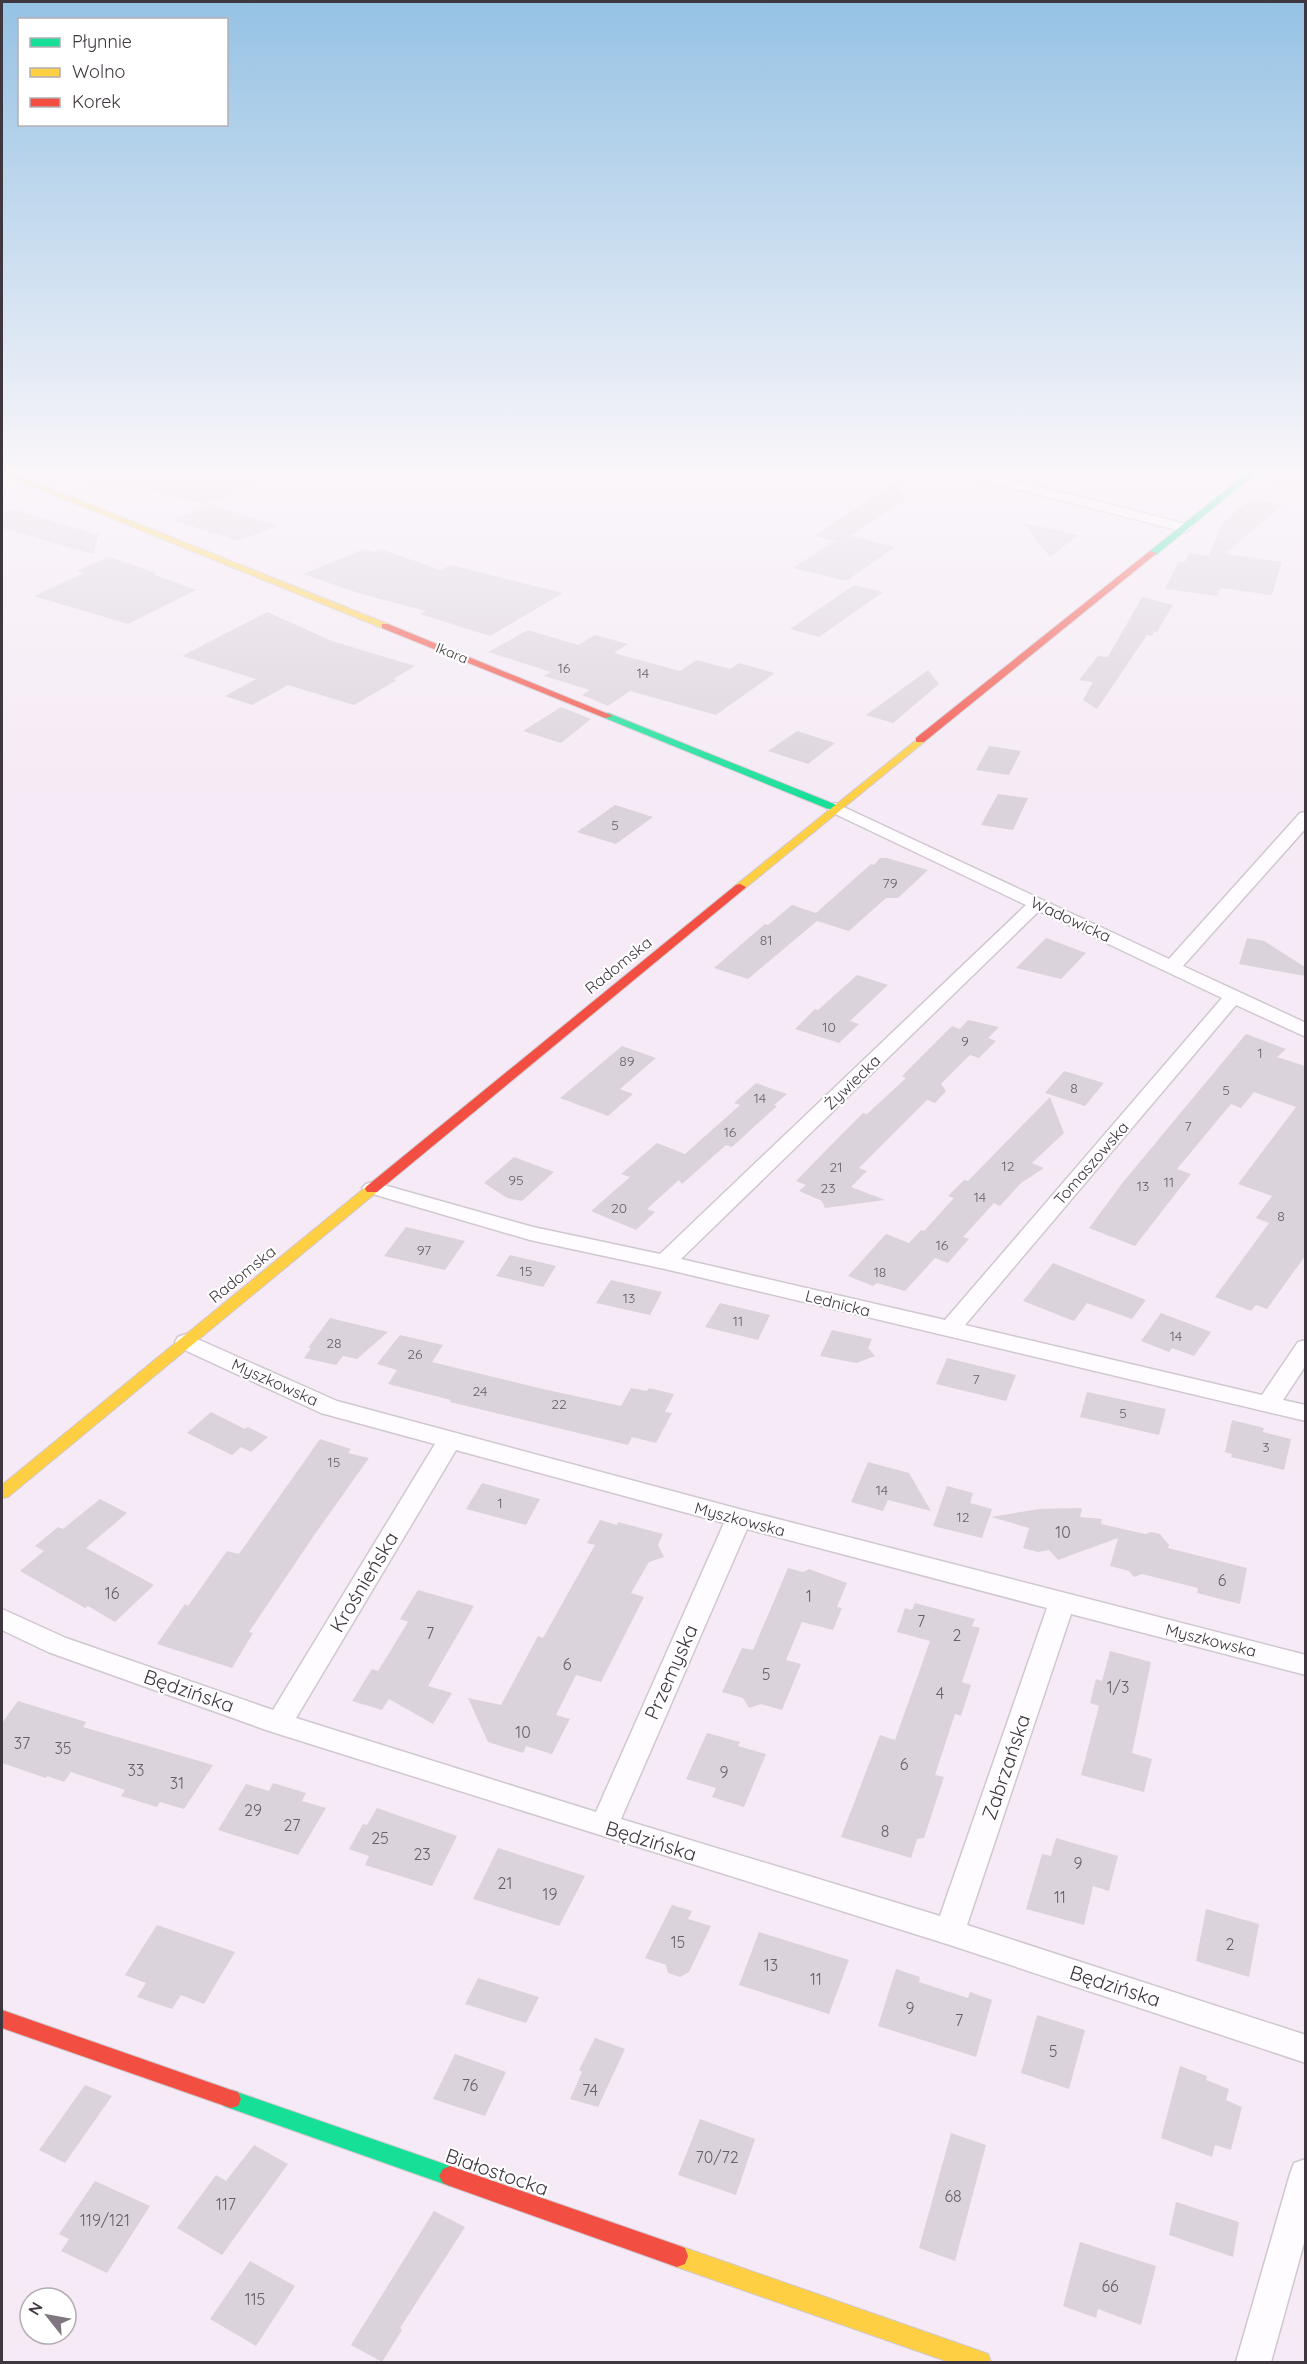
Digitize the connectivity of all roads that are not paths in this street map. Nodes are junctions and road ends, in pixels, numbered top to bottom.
1 (267, 578) edge
2 (1122, 578) edge
3 (835, 808) junction
4 (1305, 817) edge
5 (1038, 903) junction
6 (1172, 967) junction
7 (1234, 996) junction
8 (1305, 1031) edge
9 (373, 1188) junction
10 (665, 1262) junction
11 (949, 1330) junction
12 (186, 1342) junction
13 (1305, 1347) edge
14 (1268, 1404) junction
15 (1305, 1413) edge
16 (449, 1441) junction
17 (2, 1493) edge
18 (739, 1518) junction
19 (1062, 1602) junction
20 (2, 1619) edge
21 (1305, 1665) edge
22 (279, 1723) junction
23 (603, 1826) junction
24 (950, 1932) junction
25 (2, 2019) edge
26 (1305, 2049) edge
27 (1305, 2174) edge
28 (980, 2362) edge
29 (1252, 2362) edge

1 - 3 street, Ikara
2 - 3 street, Radomska
3 - 5 street, Wadowicka
3 - 9 street, Radomska
4 - 6 street
5 - 6 street, Wadowicka
5 - 10 street, Żywiecka
6 - 7 street, Wadowicka
7 - 8 street, Wadowicka
7 - 11 street, Tomaszowska
9 - 10 street, Lednicka
9 - 12 street, Radomska
10 - 11 street, Lednicka
11 - 14 street, Lednicka
12 - 16 street, Myszkowska
12 - 17 street, Radomska
13 - 14 street
14 - 15 street, Lednicka
16 - 18 street, Myszkowska
16 - 22 street, Krośnieńska
18 - 19 street, Myszkowska
18 - 23 street, Przemyska
19 - 21 street, Myszkowska
19 - 24 street, Zabrzańska
20 - 22 street, Będzińska
22 - 23 street, Będzińska
23 - 24 street, Będzińska
24 - 26 street, Będzińska
25 - 28 street, Białostocka
27 - 29 street

